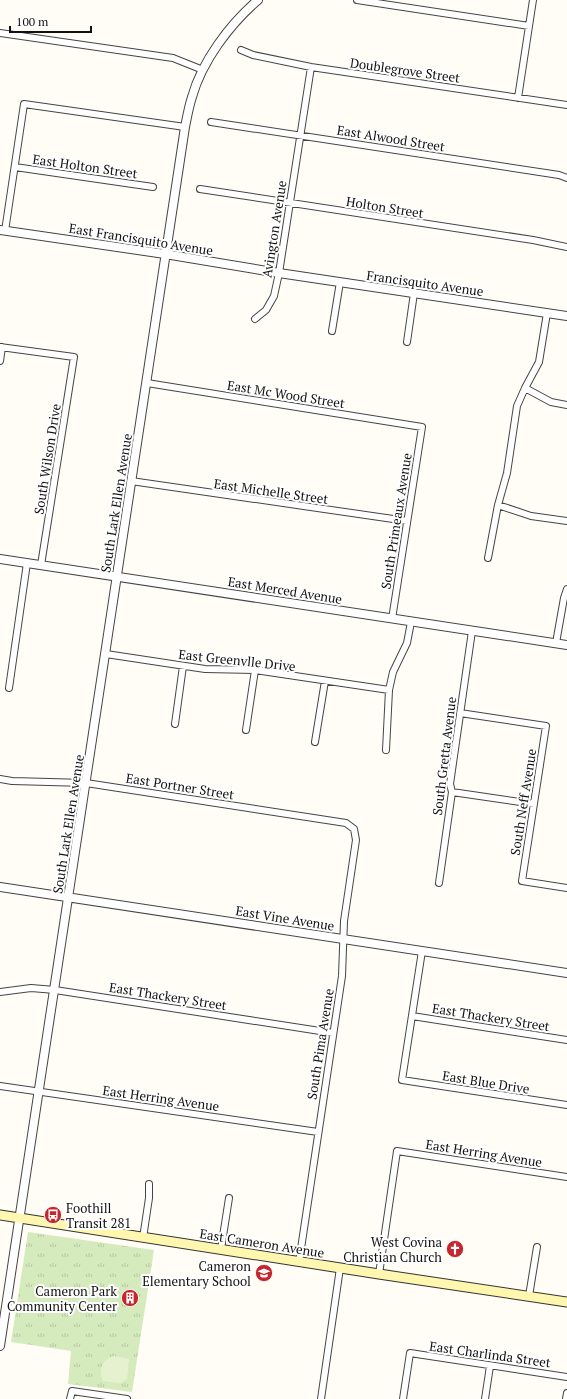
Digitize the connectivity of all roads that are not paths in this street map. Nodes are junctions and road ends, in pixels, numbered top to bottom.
1 (357, 0) edge
2 (532, 0) edge
3 (254, 1) edge
4 (529, 26) junction
5 (0, 33) edge
6 (241, 50) dead end
7 (311, 67) junction
8 (203, 70) junction
9 (518, 98) junction
10 (567, 105) edge
11 (211, 122) dead end
12 (185, 127) junction
13 (301, 135) junction
14 (15, 167) junction
15 (567, 178) edge
16 (152, 187) dead end
17 (200, 189) dead end
18 (290, 203) junction
19 (2, 231) edge
20 (567, 247) edge
21 (165, 254) junction
22 (279, 273) junction
23 (340, 282) junction
24 (414, 294) junction
25 (547, 313) junction
26 (567, 316) edge
27 (256, 319) dead end
28 (332, 331) dead end
29 (407, 342) dead end
30 (1, 347) edge
31 (0, 361) edge
32 (147, 383) junction
33 (525, 388) junction
34 (567, 405) edge
35 (422, 427) joint
36 (131, 482) junction
37 (498, 505) junction
38 (567, 521) edge
39 (407, 522) junction
40 (488, 558) dead end
41 (0, 559) edge
42 (27, 563) junction
43 (41, 565) junction
44 (116, 576) junction
45 (567, 589) edge
46 (392, 619) junction
47 (410, 622) junction
48 (472, 631) junction
49 (556, 643) junction
50 (567, 645) edge
51 (106, 654) junction
52 (183, 666) junction
53 (255, 670) junction
54 (325, 681) junction
55 (9, 688) dead end
56 (389, 690) junction
57 (460, 713) junction
58 (175, 724) dead end
59 (246, 730) dead end
60 (315, 742) dead end
61 (386, 750) dead end
62 (0, 779) edge
63 (86, 783) junction
64 (452, 792) junction
65 (534, 804) junction
66 (354, 830) joint
67 (439, 882) dead end
68 (0, 887) edge
69 (567, 888) edge
70 (68, 897) junction
71 (344, 939) junction
72 (422, 951) junction
73 (567, 973) edge
74 (55, 990) junction
75 (0, 992) edge
76 (412, 1016) junction
77 (333, 1033) junction
78 (567, 1040) edge
79 (0, 1086) edge
80 (39, 1091) junction
81 (567, 1105) edge
82 (318, 1132) junction
83 (567, 1177) edge
84 (149, 1184) dead end
85 (229, 1198) dead end
86 (0, 1215) edge
87 (19, 1218) junction
88 (143, 1238) junction
89 (537, 1247) dead end
90 (221, 1249) junction
91 (299, 1262) junction
92 (340, 1268) junction
93 (379, 1274) junction
94 (529, 1296) junction
95 (567, 1302) edge
96 (0, 1346) edge
97 (490, 1366) junction
98 (567, 1377) edge
99 (567, 1393) edge
100 (70, 1399) edge
101 (127, 1399) edge
102 (321, 1399) edge
103 (403, 1399) edge
104 (485, 1399) edge
105 (566, 1399) edge

1 - 4 street
2 - 4 street
3 - 8 street
4 - 9 street
5 - 8 street
6 - 7 street, Doublegrove Street
7 - 9 street, Doublegrove Street
7 - 13 street, Avington Avenue
8 - 12 street
9 - 10 street, Doublegrove Street
11 - 13 street, East Alwood Street
12 - 14 street
12 - 21 street, South Lark Ellen Avenue
13 - 15 street, East Alwood Street
13 - 18 street, Avington Avenue
14 - 16 street, East Holton Street
14 - 19 street
17 - 18 street, Holton Street
18 - 20 street, Holton Street
18 - 22 street, Avington Avenue
19 - 21 street, East Francisquito Avenue
21 - 22 street, East Francisquito Avenue
21 - 32 street, South Lark Ellen Avenue
22 - 23 street, Francisquito Avenue
22 - 27 street, Avington Avenue
23 - 24 street, Francisquito Avenue
23 - 28 street
24 - 25 street, Francisquito Avenue
24 - 29 street
25 - 26 street, Francisquito Avenue
25 - 33 street
30 - 31 street
30 - 43 street, South Wilson Drive
32 - 35 street, East Mc Wood Street
32 - 36 street, South Lark Ellen Avenue
33 - 34 street
33 - 37 street
35 - 39 street, South Primeaux Avenue
36 - 39 street, East Michelle Street
36 - 44 street, South Lark Ellen Avenue
37 - 38 street
37 - 40 street
39 - 46 street, South Primeaux Avenue
41 - 42 street, East Merced Avenue
42 - 43 street, East Merced Avenue
42 - 55 street
43 - 44 street, East Merced Avenue
44 - 46 street, East Merced Avenue
44 - 51 street, South Lark Ellen Avenue
45 - 49 street
46 - 47 street, East Merced Avenue
47 - 48 street, East Merced Avenue
47 - 56 street
48 - 49 street, East Merced Avenue
48 - 57 street, South Gretta Avenue
49 - 50 street, East Merced Avenue
51 - 52 street, East Greenvlle Drive
51 - 63 street, South Lark Ellen Avenue
52 - 53 street, East Greenvlle Drive
52 - 58 street
53 - 54 street, East Greenvlle Drive
53 - 59 street
54 - 56 street, East Greenvlle Drive
54 - 60 street
56 - 61 street
57 - 64 street, South Gretta Avenue
57 - 65 street, South Neff Avenue
62 - 63 street, East Portner Street
63 - 66 street, East Portner Street
63 - 70 street, South Lark Ellen Avenue
64 - 65 street
64 - 67 street, South Gretta Avenue
65 - 69 street, South Neff Avenue
66 - 71 street, South Pima Avenue
68 - 70 street, East Vine Avenue
70 - 71 street, East Vine Avenue
70 - 74 street, South Lark Ellen Avenue
71 - 72 street, East Vine Avenue
71 - 77 street, South Pima Avenue
72 - 73 street, East Vine Avenue
72 - 76 street
74 - 75 street, East Thackery Street
74 - 77 street, East Thackery Street
74 - 80 street, South Lark Ellen Avenue
76 - 78 street, East Thackery Street
76 - 81 street, East Blue Drive
77 - 82 street, South Pima Avenue
79 - 80 street, East Herring Avenue
80 - 82 street, East Herring Avenue
80 - 87 street, South Lark Ellen Avenue
82 - 91 street, South Pima Avenue
83 - 93 street, East Herring Avenue
84 - 88 street
85 - 90 street
86 - 87 main road, East Cameron Avenue
87 - 88 main road, East Cameron Avenue
87 - 96 street, South Lark Ellen Avenue
88 - 90 main road, East Cameron Avenue
89 - 94 street
90 - 91 main road, East Cameron Avenue
91 - 92 main road, East Cameron Avenue
92 - 93 main road, East Cameron Avenue
92 - 102 street
93 - 94 main road, East Cameron Avenue
94 - 95 main road, East Cameron Avenue
97 - 98 street, East Charlinda Street
97 - 103 street, East Charlinda Street
97 - 104 street
99 - 105 street
100 - 101 street

